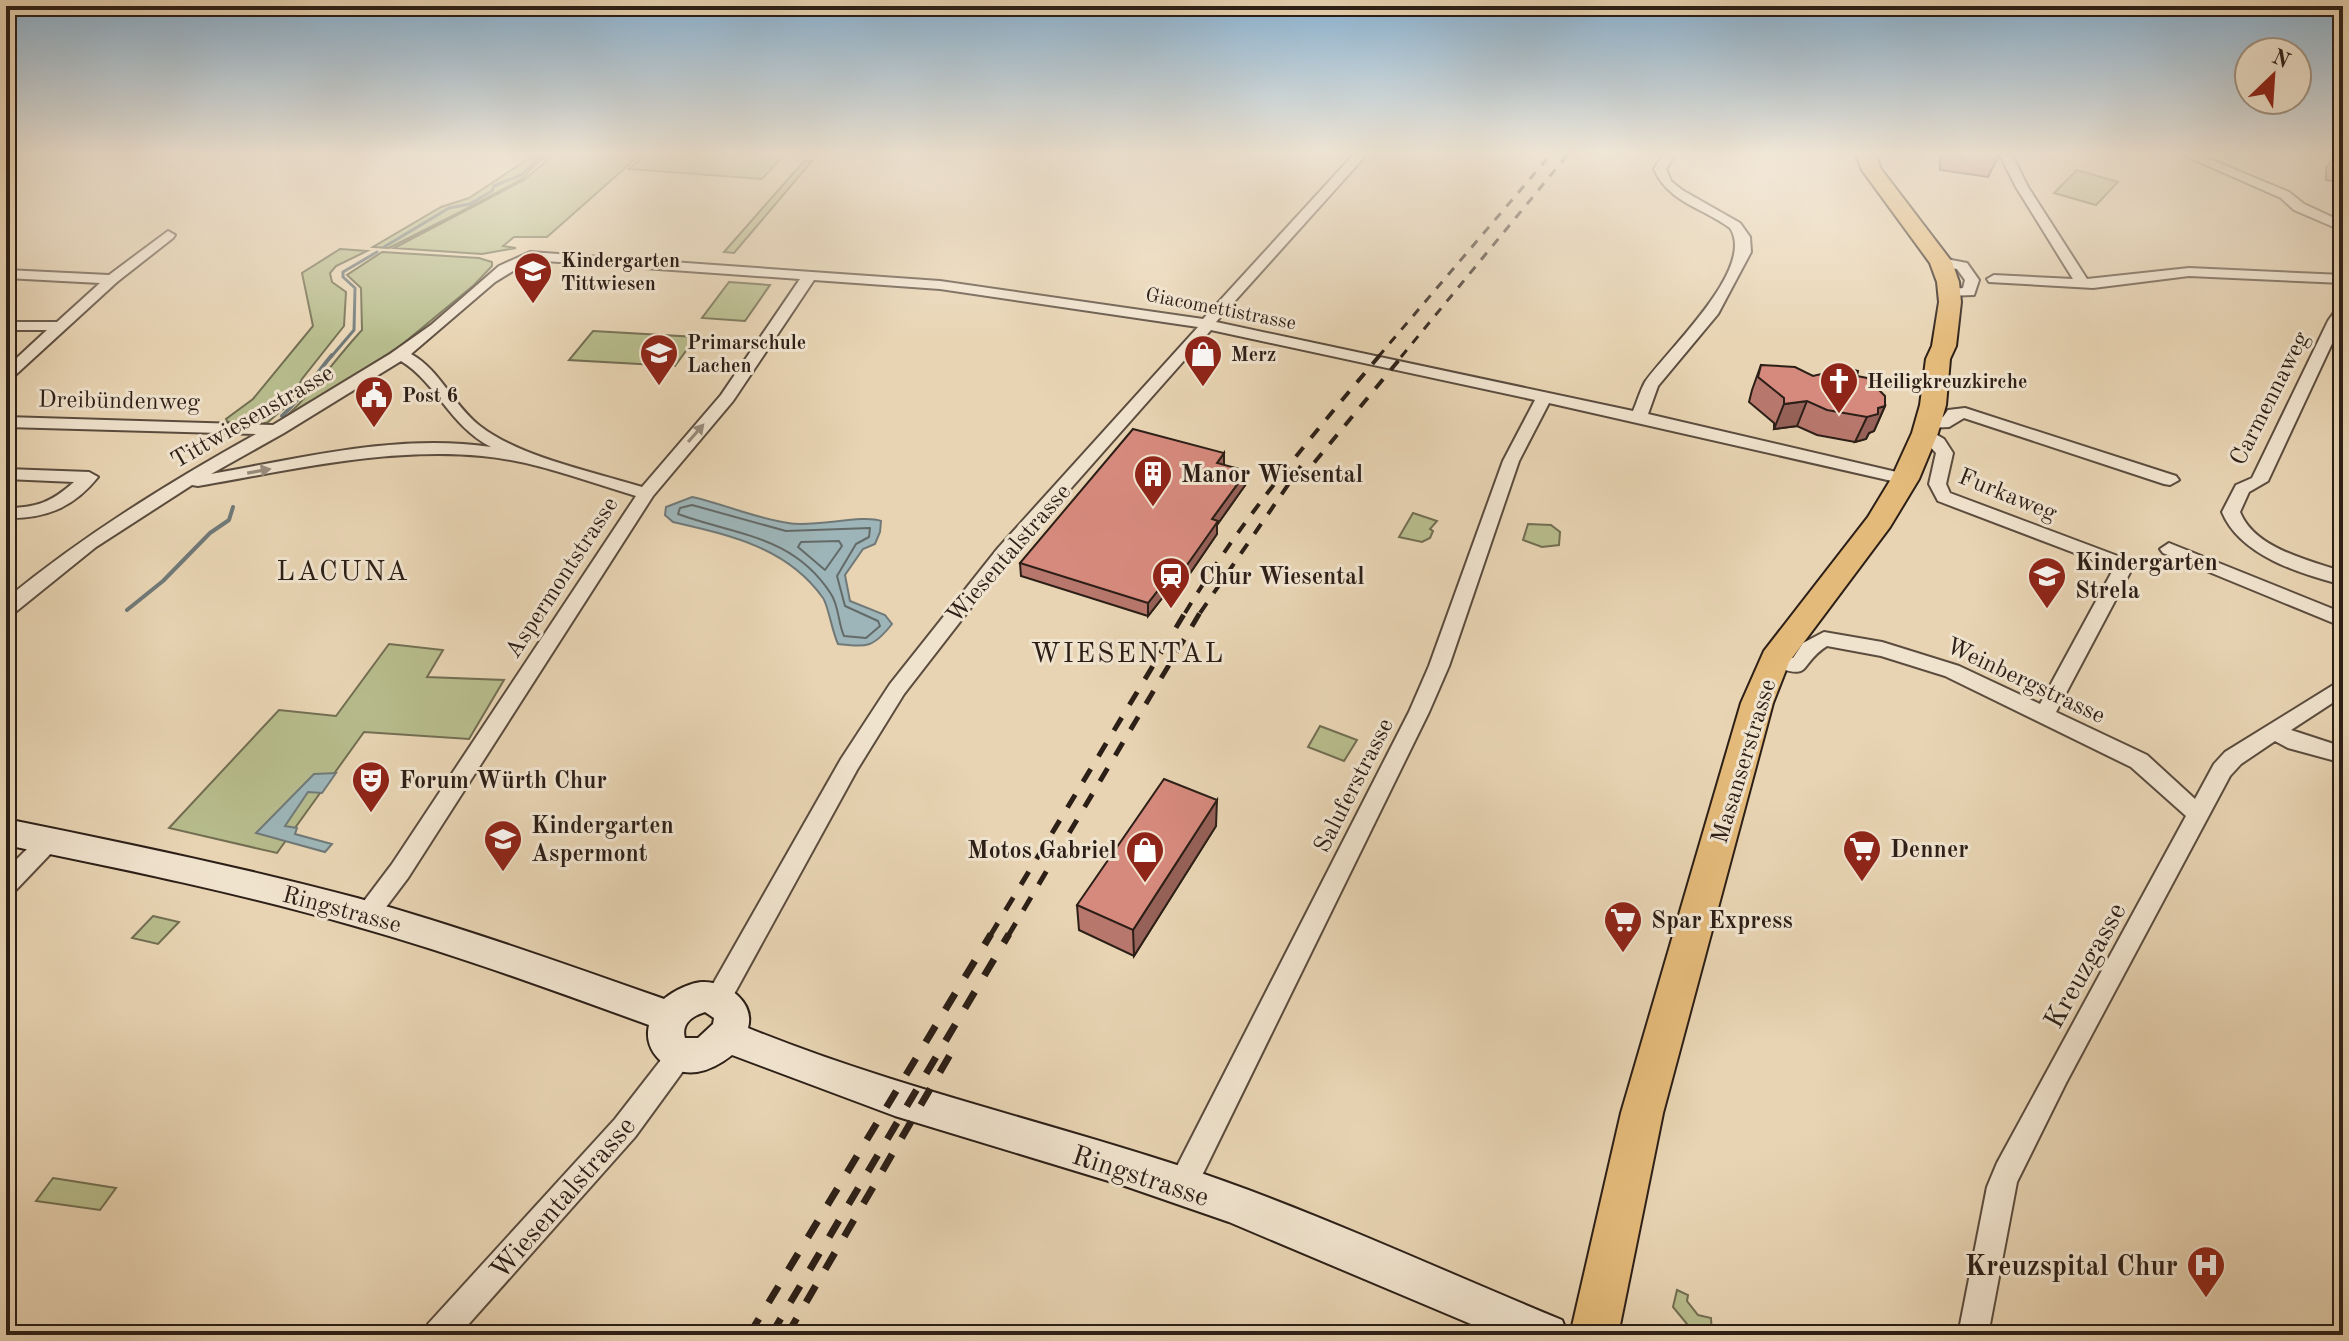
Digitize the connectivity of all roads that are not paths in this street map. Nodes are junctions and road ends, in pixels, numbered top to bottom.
1 (1305, 216) edge
2 (1720, 216) edge
3 (1906, 216) edge
4 (2040, 216) edge
5 (2318, 216) edge
6 (2343, 227) edge
7 (168, 235) dead end
8 (519, 259) joint
9 (6, 274) edge
10 (811, 274) junction
11 (112, 279) junction
12 (1994, 279) dead end
13 (2343, 279) edge
14 (2083, 284) junction
15 (2343, 310) edge
16 (1207, 324) junction
17 (6, 326) edge
18 (61, 326) junction
19 (401, 355) junction
20 (6, 376) edge
21 (1545, 396) junction
22 (1639, 417) junction
23 (6, 422) edge
24 (1927, 428) junction
25 (472, 429) junction
26 (278, 430) junction
27 (440, 448) junction
28 (523, 457) junction
29 (6, 474) edge
30 (1905, 479) junction
31 (2170, 480) dead end
32 (182, 483) junction
33 (646, 493) junction
34 (6, 513) edge
35 (2169, 549) dead end
36 (2343, 579) edge
37 (6, 609) edge
38 (2343, 620) edge
39 (1775, 659) junction
40 (2343, 686) edge
41 (2044, 715) junction
42 (2274, 731) junction
43 (2343, 755) edge
44 (2199, 813) junction
45 (6, 832) edge
46 (49, 841) junction
47 (6, 885) edge
48 (366, 916) junction
49 (718, 999) junction
50 (670, 1017) junction
51 (727, 1036) junction
52 (680, 1055) junction
53 (1182, 1186) junction
54 (439, 1335) edge
55 (1547, 1335) edge
56 (1594, 1335) edge
57 (1973, 1335) edge

1 - 16 street, Wiesentalstrasse
2 - 22 street
3 - 24 main road, Masanserstrasse
4 - 14 street
5 - 6 street
7 - 11 street
8 - 10 street, Giacomettistrasse
8 - 19 street, Tittwiesenstrasse
9 - 11 street
10 - 16 street, Giacomettistrasse
33 -> 10 street, Aspermontstrasse
11 - 18 street
12 - 14 street
13 - 14 street
15 - 36 street, Carmennaweg
16 - 21 street, Giacomettistrasse
16 - 49 street, Wiesentalstrasse
17 - 18 street
18 - 20 street
19 - 25 street
19 - 26 street, Tittwiesenstrasse
21 - 22 street, Giacomettistrasse
21 - 53 street, Saluferstrasse
22 - 30 street, Giacomettistrasse
23 - 26 street, Dreibündenweg
24 - 30 main road, Masanserstrasse
24 - 31 street
24 - 41 street, Furkaweg
25 - 27 street
25 - 28 street
26 - 32 street, Tittwiesenstrasse
27 - 28 street
32 -> 27 street
28 - 33 street
29 - 34 street
30 - 39 main road, Masanserstrasse
32 - 37 street, Tittwiesenstrasse
33 - 48 street, Aspermontstrasse
35 - 38 street
39 - 41 street, Weinbergstrasse
39 - 56 main road, Masanserstrasse
40 - 42 street, Kreuzgasse
41 - 44 street, Weinbergstrasse
42 - 43 street
42 - 44 street, Kreuzgasse
44 - 57 street, Kreuzgasse
45 - 46 main road, Ringstrasse
46 - 47 street
46 - 48 main road, Ringstrasse
48 - 50 main road, Ringstrasse
49 - 50 main road
49 - 51 main road
50 - 52 main road
51 - 52 main road
51 - 53 main road, Ringstrasse
52 - 54 street, Wiesentalstrasse
53 - 55 main road, Ringstrasse

